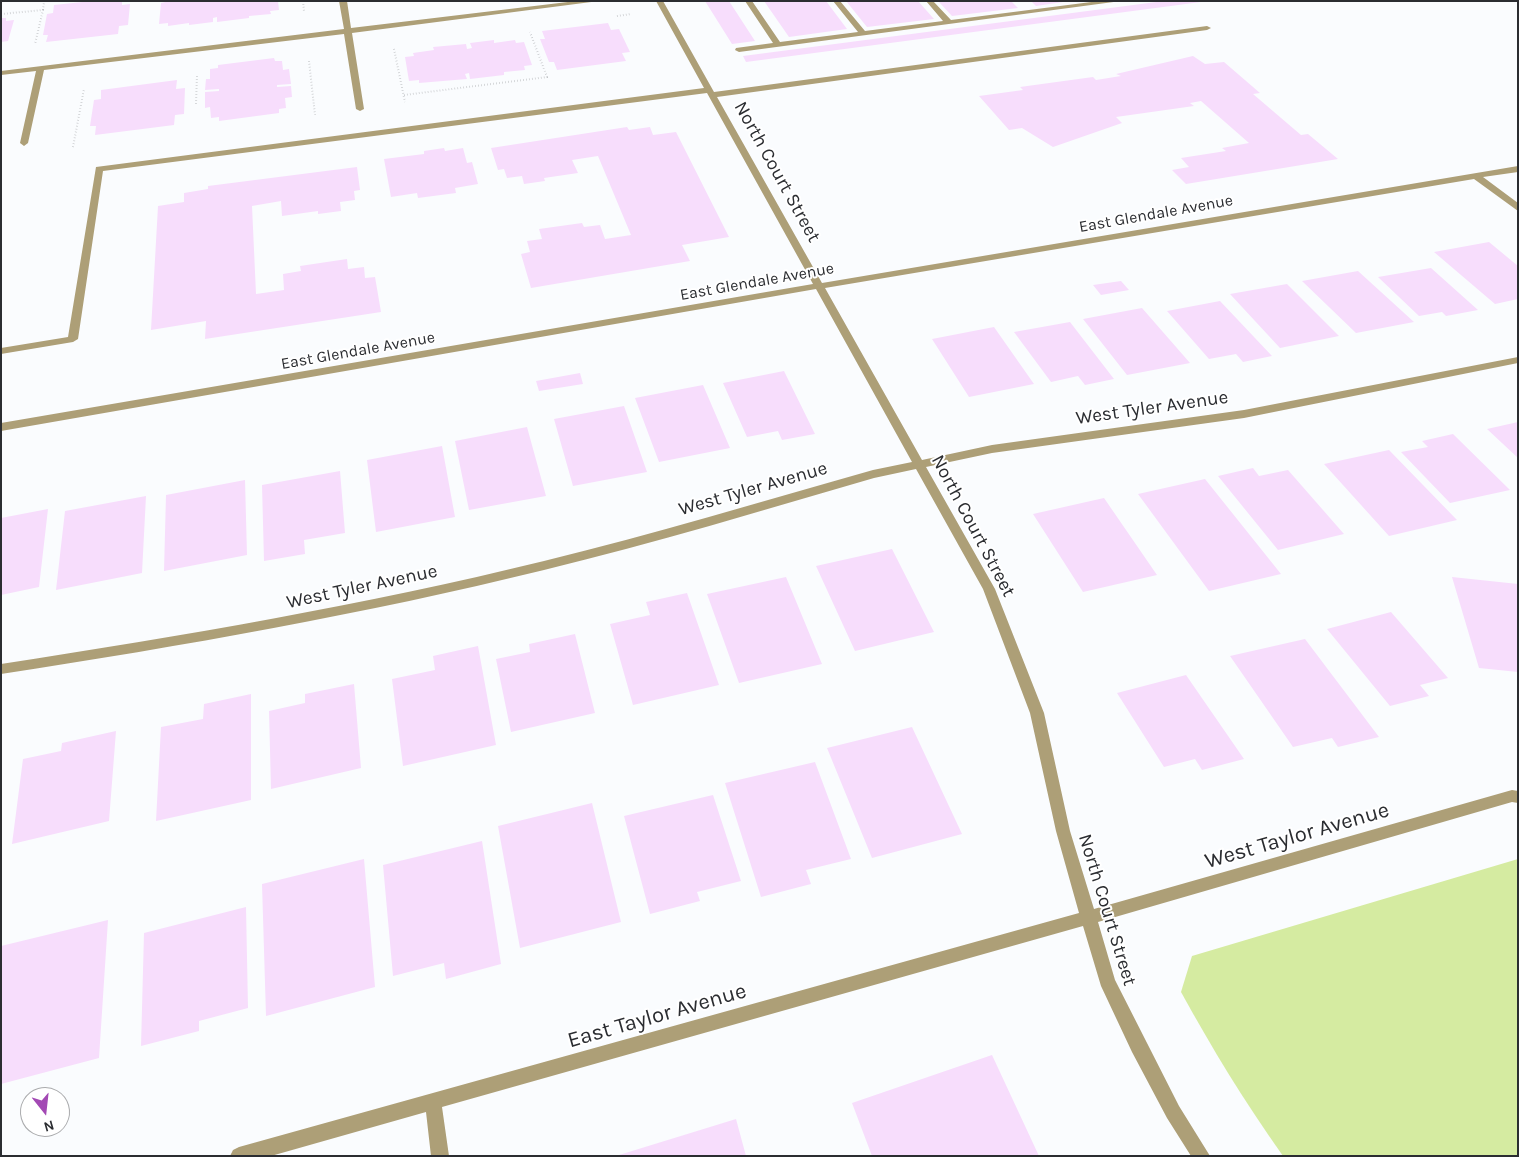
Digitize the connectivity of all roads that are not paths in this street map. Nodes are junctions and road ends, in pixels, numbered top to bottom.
1 (344, 1) edge
2 (596, 1) edge
3 (659, 1) edge
4 (748, 1) edge
5 (836, 1) edge
6 (929, 1) edge
7 (1118, 1) edge
8 (949, 23) junction
9 (1207, 28) dead end
10 (348, 31) junction
11 (863, 34) junction
12 (778, 45) junction
13 (739, 50) dead end
14 (41, 68) junction
15 (1, 73) edge
16 (711, 93) junction
17 (360, 109) dead end
18 (24, 142) dead end
19 (1518, 169) edge
20 (1476, 176) junction
21 (1518, 208) edge
22 (819, 286) junction
23 (1, 351) edge
24 (1518, 360) edge
25 (1, 427) edge
26 (918, 463) junction
27 (1, 669) edge
28 (1518, 797) edge
29 (1088, 918) junction
30 (433, 1102) junction
31 (239, 1156) edge
32 (440, 1156) edge
33 (1201, 1156) edge

1 - 10 street
2 - 10 street
3 - 16 street, North Court Street
4 - 12 street
5 - 11 street
6 - 8 street
7 - 8 street
8 - 11 street
9 - 16 street
10 - 14 street
10 - 17 street
11 - 12 street
12 - 13 street
14 - 15 street
14 - 18 street
16 - 22 street, North Court Street
16 - 23 street
19 - 20 street, East Glendale Avenue
20 - 21 street
20 - 22 street, East Glendale Avenue
22 - 25 street, East Glendale Avenue
22 - 26 street, North Court Street
24 - 26 street, West Tyler Avenue
26 - 27 street, West Tyler Avenue
26 - 29 street, North Court Street
28 - 29 street, West Taylor Avenue
29 - 30 street, East Taylor Avenue
29 - 33 street, North Court Street
30 - 31 street, East Taylor Avenue
30 - 32 street

